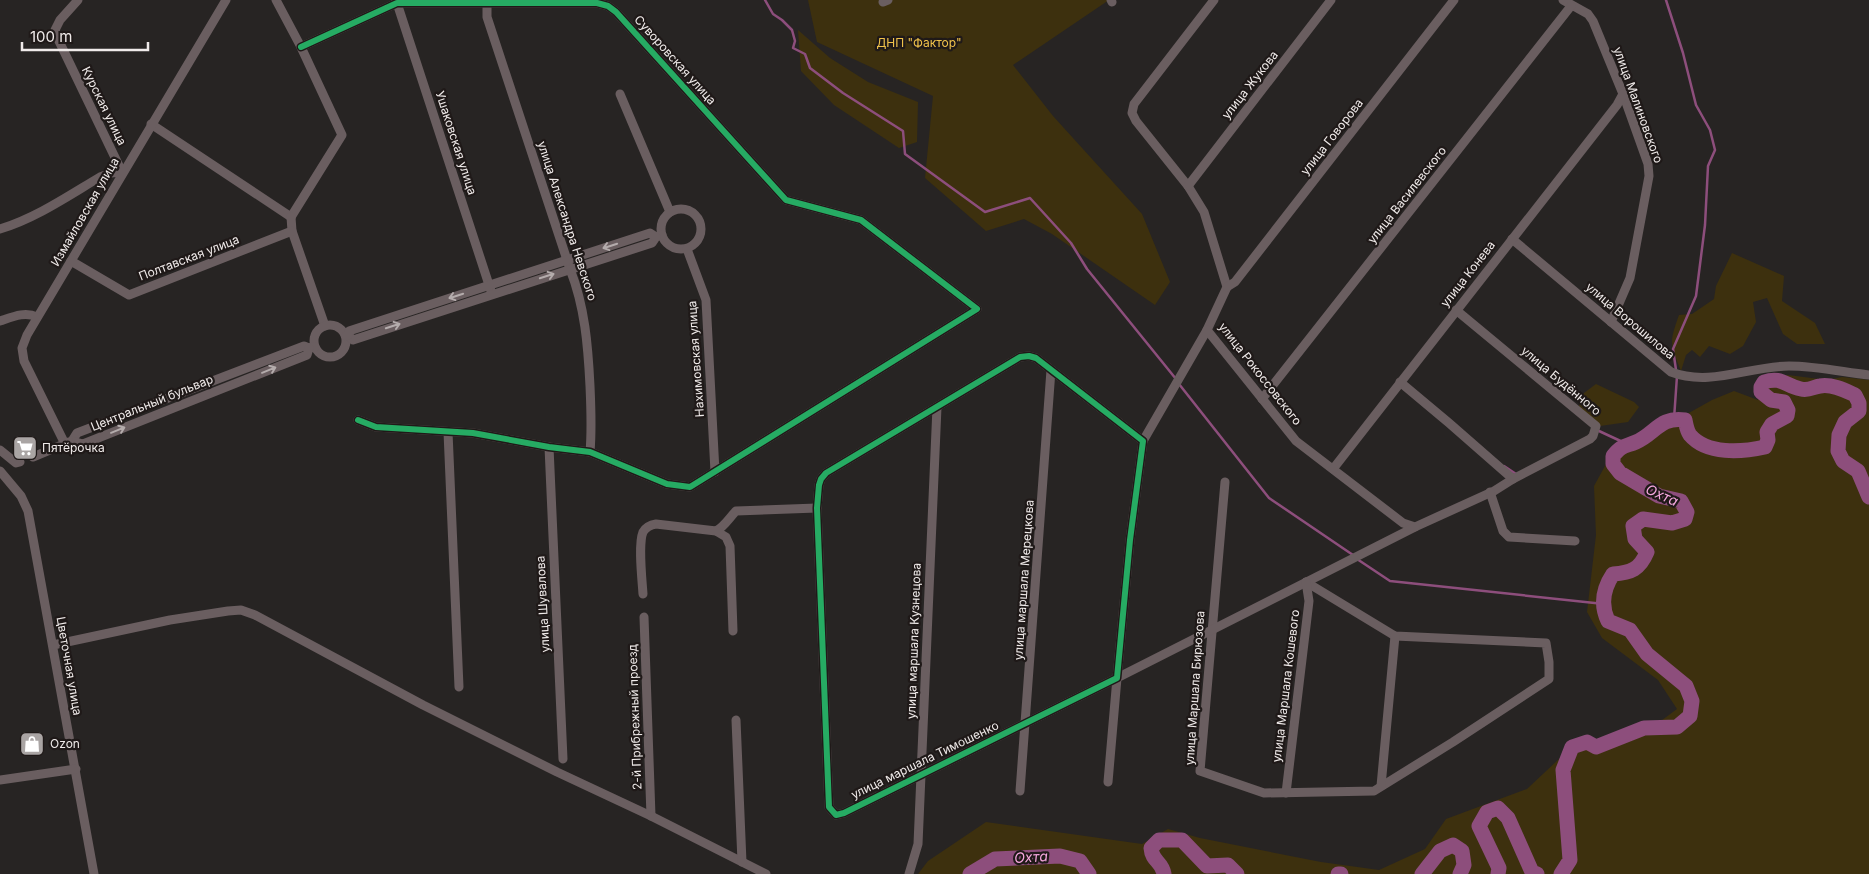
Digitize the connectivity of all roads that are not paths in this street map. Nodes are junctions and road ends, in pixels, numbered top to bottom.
1 (78, 0) edge
2 (226, 0) edge
3 (276, 0) edge
4 (1214, 0) edge
5 (1331, 0) edge
6 (1454, 0) edge
7 (1563, 0) edge
8 (397, 2) edge
9 (487, 4) junction
10 (1571, 6) junction
11 (302, 48) junction
12 (620, 94) dead end
13 (1623, 94) junction
14 (151, 124) junction
15 (122, 172) junction
16 (1188, 186) junction
17 (670, 212) junction
18 (291, 217) junction
19 (0, 229) edge
20 (292, 231) junction
21 (659, 236) junction
22 (1512, 238) junction
23 (687, 249) junction
24 (71, 261) junction
25 (568, 264) junction
26 (1227, 288) junction
27 (490, 290) junction
28 (1456, 310) junction
29 (37, 317) junction
30 (0, 321) edge
31 (1611, 322) junction
32 (325, 326) junction
33 (1207, 330) junction
34 (347, 336) junction
35 (312, 347) junction
36 (1051, 370) junction
37 (1869, 375) edge
38 (1400, 382) junction
39 (1262, 399) junction
40 (936, 407) junction
41 (358, 420) dead end
42 (448, 432) junction
43 (1143, 441) junction
44 (68, 442) junction
45 (549, 448) junction
46 (0, 450) edge
47 (590, 452) junction
48 (33, 457) dead end
49 (20, 462) dead end
50 (1333, 469) junction
51 (0, 470) edge
52 (715, 472) junction
53 (1513, 479) junction
54 (1225, 482) dead end
55 (1490, 492) junction
56 (817, 508) junction
57 (729, 518) junction
58 (1415, 527) junction
59 (716, 531) junction
60 (1575, 541) dead end
61 (730, 546) junction
62 (1306, 582) junction
63 (643, 594) dead end
64 (644, 618) dead end
65 (1212, 630) junction
66 (733, 631) dead end
67 (1395, 636) junction
68 (53, 645) junction
69 (1117, 678) junction
70 (459, 687) dead end
71 (736, 720) dead end
72 (1026, 723) junction
73 (562, 759) dead end
74 (76, 769) junction
75 (921, 775) junction
76 (0, 780) edge
77 (1108, 782) dead end
78 (1381, 786) junction
79 (1020, 791) dead end
80 (1286, 793) junction
81 (652, 816) junction
82 (742, 862) junction
83 (94, 874) edge
84 (766, 874) edge
85 (908, 874) edge

1 - 15 street, Курская улица
2 - 14 street, Измайловская улица
3 - 11 street
4 - 16 street
5 - 16 street, улица Жукова
6 - 26 street, улица Говорова
7 - 10 street, улица Малиновского
8 - 9 street, Суворовская улица
8 - 11 street, Суворовская улица
8 - 27 street, Ушаковская улица
9 - 25 street, улица Александра Невского
9 - 52 street, Суворовская улица
10 - 13 street, улица Малиновского
10 - 39 street, улица Василевского
11 - 18 street
12 - 17 street
13 - 22 street, улица Конева
13 - 31 street, улица Малиновского
14 - 15 street, Измайловская улица
14 - 18 street
15 - 19 street
15 - 24 street, Измайловская улица
16 - 26 street
17 - 21 street
17 - 23 street
18 - 20 street
20 - 24 street, Полтавская улица
20 - 32 street
21 - 23 street
21 - 25 street
22 - 28 street, улица Конева
22 - 31 street, улица Ворошилова
23 - 52 street, Нахимовская улица
24 - 29 street, Измайловская улица
25 - 27 street
25 - 47 street, улица Александра Невского
26 - 33 street, улица Рокоссовского
27 - 34 street
28 - 38 street, улица Конева
28 - 53 street, улица Будённого
29 - 30 street
29 - 44 street, Измайловская улица
31 - 37 street, улица Ворошилова
32 - 34 street
32 - 35 street, Центральный бульвар
33 - 39 street, улица Рокоссовского
33 - 43 street
34 - 35 street
35 - 44 street, Центральный бульвар
36 - 40 street, улица маршала Тимошенко
36 - 43 street, улица маршала Тимошенко
36 - 72 street, улица маршала Мерецкова
38 - 50 street, улица Конева
38 - 53 street
39 - 50 street, улица Рокоссовского
40 - 56 street, улица маршала Тимошенко
40 - 75 street, улица маршала Кузнецова
41 - 42 street
42 - 45 street
42 - 70 street
43 - 69 street
44 - 48 street
45 - 47 street
45 - 73 street, улица Шувалова
46 - 49 street
47 - 52 street
50 - 58 street, улица Рокоссовского
51 - 68 street, Цветочная улица
53 - 55 street
54 - 65 street, улица Маршала Бирюзова
55 - 58 street
55 - 60 street
56 - 57 street
56 - 75 street, улица маршала Тимошенко
57 - 59 street
57 - 61 street
58 - 62 street, улица маршала Тимошенко
59 - 61 street
59 - 63 street
61 - 66 street
62 - 65 street, улица маршала Тимошенко
62 - 67 street
62 - 80 street, улица Маршала Кошевого
64 - 81 street, 2-й Прибрежный проезд
65 - 69 street, улица маршала Тимошенко
65 - 80 street, улица Маршала Бирюзова
67 - 78 street
67 - 78 street, улица Маршала Бирюзова
68 - 74 street, Цветочная улица
68 - 81 street
69 - 72 street, улица маршала Тимошенко
69 - 77 street
71 - 82 street
72 - 75 street, улица маршала Тимошенко
72 - 79 street, улица маршала Мерецкова
74 - 76 street
74 - 83 street, Цветочная улица
75 - 85 street, улица маршала Кузнецова
78 - 80 street, улица Маршала Бирюзова
81 - 82 street
82 - 84 street

